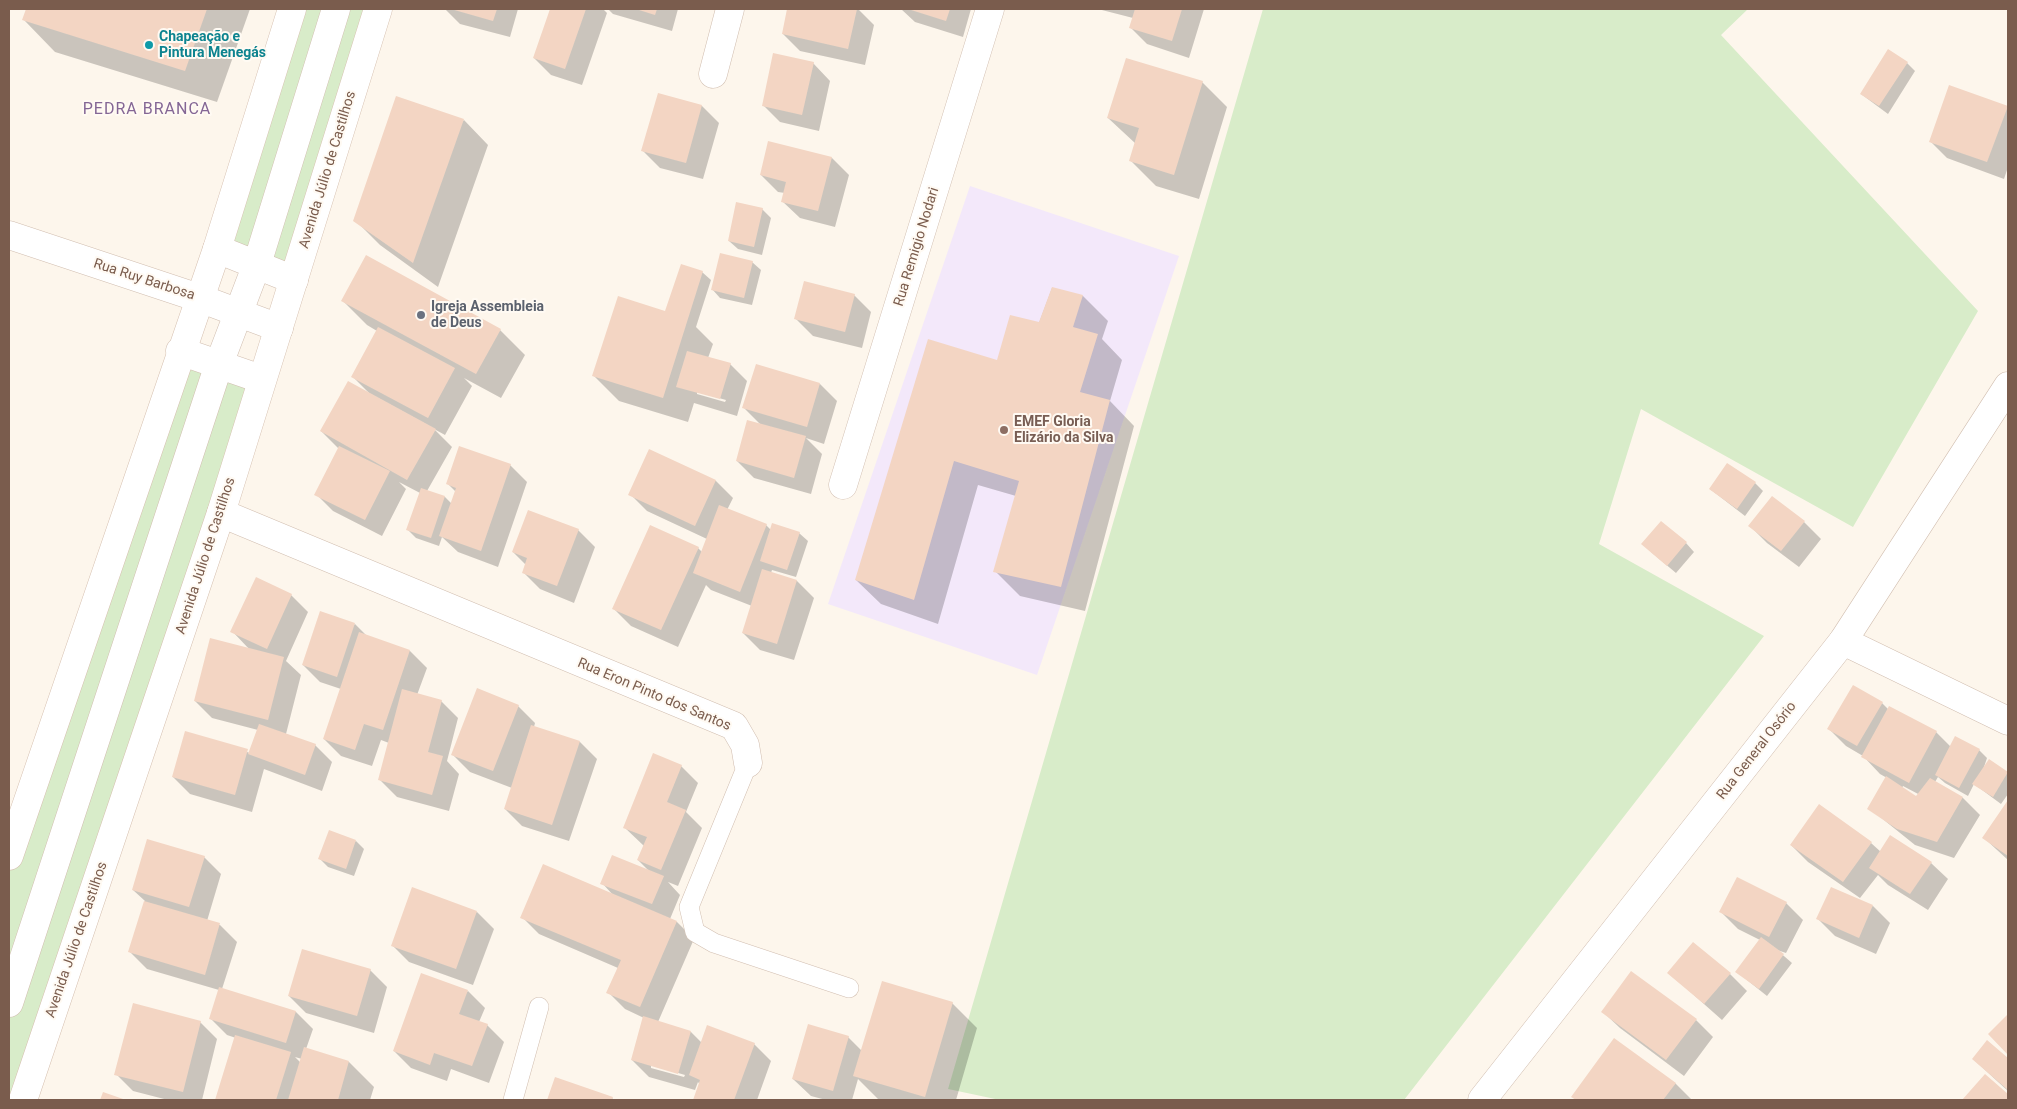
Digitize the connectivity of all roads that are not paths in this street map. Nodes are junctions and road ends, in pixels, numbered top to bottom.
1 (292, 9) edge
2 (336, 9) edge
3 (378, 9) edge
4 (730, 9) edge
5 (990, 9) edge
6 (713, 74) dead end
7 (9, 235) edge
8 (216, 249) junction
9 (257, 264) junction
10 (294, 280) junction
11 (199, 298) junction
12 (238, 312) junction
13 (279, 328) junction
14 (180, 351) junction
15 (219, 364) junction
16 (261, 379) junction
17 (2008, 386) edge
18 (843, 485) dead end
19 (221, 513) junction
20 (1843, 641) junction
21 (2008, 721) edge
22 (748, 763) joint
23 (9, 856) edge
24 (849, 988) dead end
25 (9, 1003) edge
26 (539, 1008) dead end
27 (23, 1100) edge
28 (512, 1100) edge
29 (1482, 1100) edge

1 - 8 street
2 - 9 street
3 - 10 street, Avenida Júlio de Castilhos
4 - 6 street
5 - 18 street, Rua Remigio Nodari
7 - 11 street, Rua Ruy Barbosa
8 - 9 street
8 - 11 street
9 - 10 street
9 - 12 street
10 - 13 street, Avenida Júlio de Castilhos
11 - 12 street, Rua Ruy Barbosa
11 - 14 street
12 - 13 street, Rua Ruy Barbosa
12 - 15 street
13 - 16 street, Avenida Júlio de Castilhos
14 - 15 street
14 - 23 street
15 - 16 street
15 - 25 street
16 - 19 street, Avenida Júlio de Castilhos
17 - 20 street, Rua General Osório
19 - 22 street, Rua Eron Pinto dos Santos
19 - 27 street, Avenida Júlio de Castilhos
20 - 21 street
20 - 29 street, Rua General Osório
22 - 24 lane, Rua Eron Pinto dos Santos
26 - 28 lane

